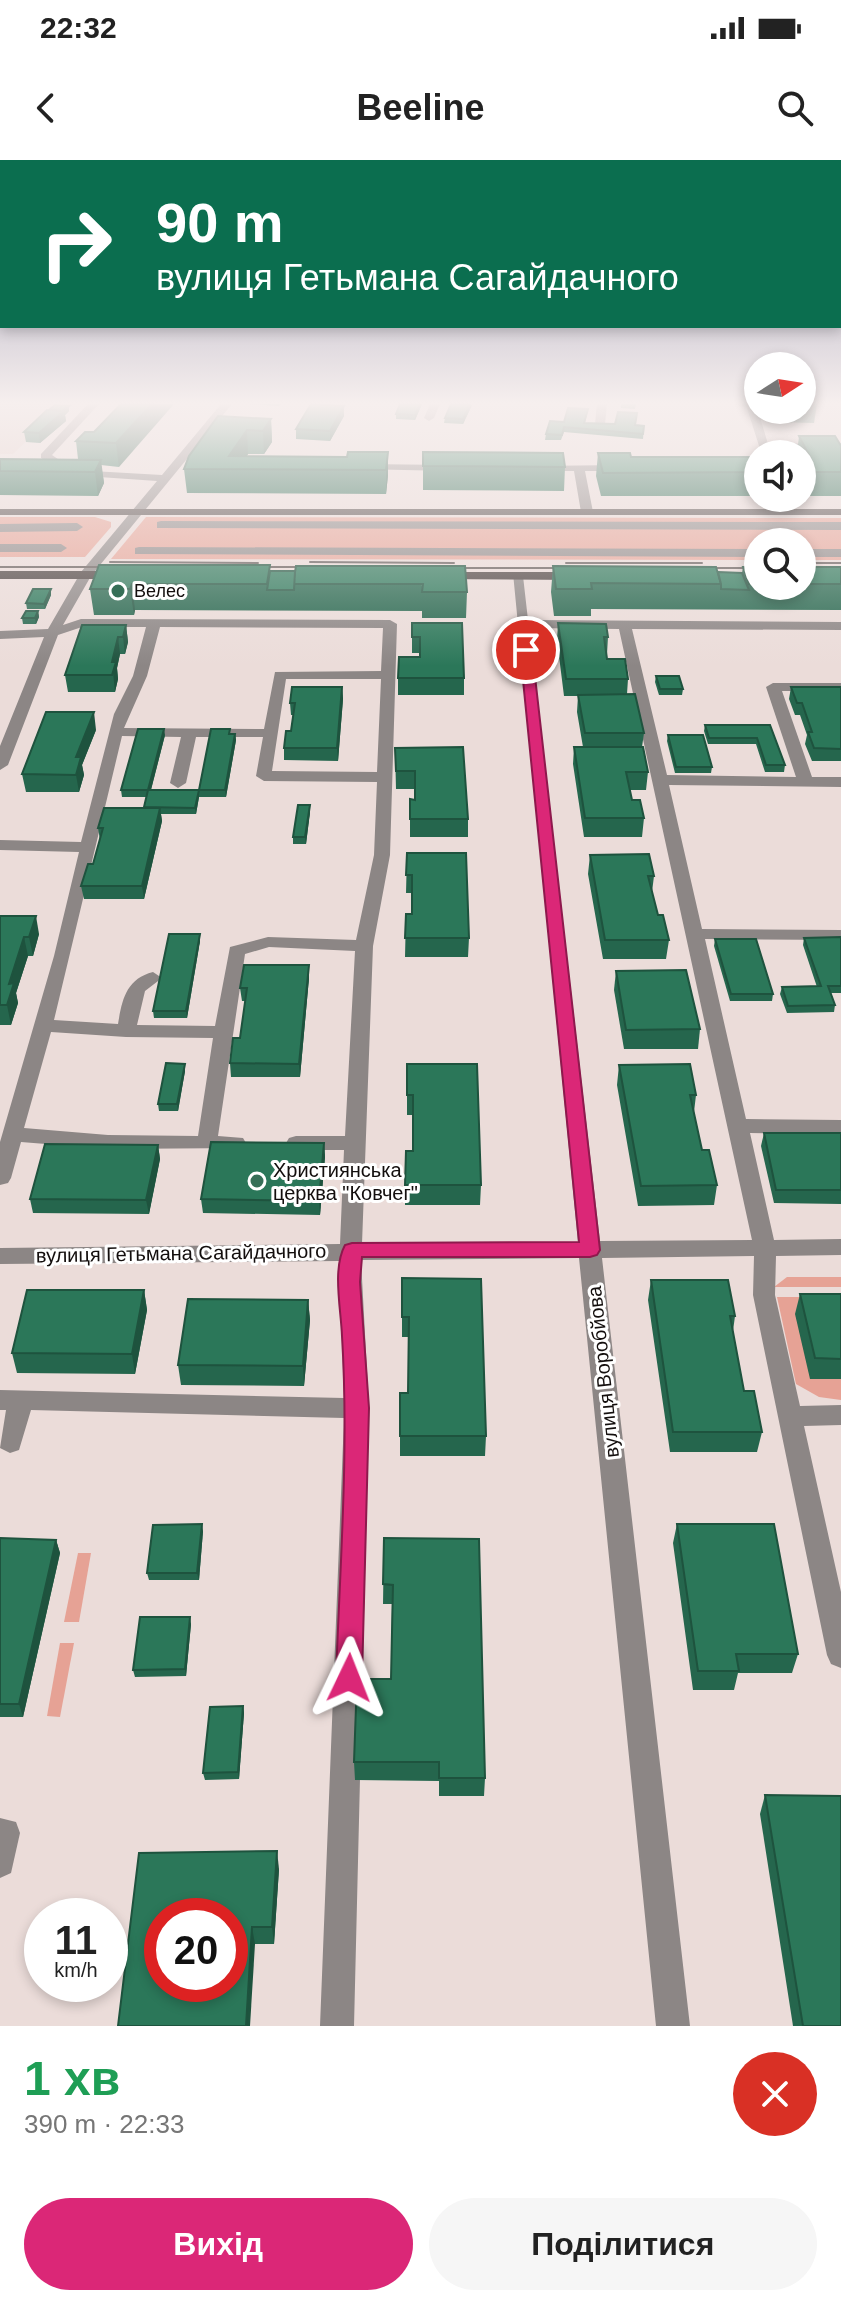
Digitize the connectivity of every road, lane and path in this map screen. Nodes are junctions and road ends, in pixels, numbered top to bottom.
1 (153, 491) edge
2 (583, 491) edge
3 (137, 511) junction
4 (0, 512) edge
5 (587, 512) junction
6 (841, 512) edge
7 (161, 525) dead end
8 (841, 526) edge
9 (77, 527) dead end
10 (0, 528) edge
11 (0, 548) edge
12 (61, 548) dead end
13 (139, 551) dead end
14 (744, 553) edge
15 (816, 553) edge
16 (841, 553) edge
17 (0, 575) edge
18 (85, 575) junction
19 (138, 575) edge
20 (424, 576) edge
21 (517, 576) junction
22 (595, 576) edge
23 (732, 610) edge
24 (154, 623) junction
25 (523, 624) junction
26 (625, 625) junction
27 (736, 626) junction
28 (841, 626) edge
29 (52, 633) junction
30 (0, 635) edge
31 (388, 675) junction
32 (841, 687) edge
33 (116, 732) junction
34 (189, 733) junction
35 (271, 733) junction
36 (0, 765) edge
37 (384, 777) junction
38 (660, 780) junction
39 (806, 782) junction
40 (841, 782) edge
41 (178, 783) dead end
42 (0, 845) edge
43 (89, 847) junction
44 (694, 934) junction
45 (841, 935) edge
46 (364, 946) junction
47 (153, 978) dead end
48 (43, 1025) junction
49 (126, 1031) junction
50 (225, 1032) junction
51 (738, 1126) junction
52 (841, 1127) edge
53 (13, 1134) junction
54 (207, 1142) junction
55 (355, 1143) junction
56 (0, 1178) edge
57 (765, 1247) junction
58 (841, 1247) edge
59 (352, 1250) junction
60 (590, 1250) junction
61 (0, 1256) edge
62 (11, 1400) edge
63 (357, 1408) junction
64 (841, 1415) edge
65 (792, 1416) junction
66 (10, 1443) dead end
67 (841, 1655) edge
68 (0, 1833) edge
69 (0, 1862) edge
70 (337, 2026) edge
71 (673, 2026) edge

1 - 3 street
2 - 5 street
3 - 4 main road
3 - 5 main road
3 - 18 street
5 - 6 main road
7 - 8 street
9 - 10 street
11 - 12 street
13 - 14 street
15 - 16 street
17 - 18 main road
18 - 19 main road
18 - 29 street
20 - 21 main road
21 - 22 main road
21 - 25 street, вулиця Воробйова
23 - 27 street
24 - 29 street
24 - 31 street
24 - 33 street
25 - 26 street
25 - 60 street, вулиця Воробйова
26 - 27 street
26 - 38 street
27 - 28 street
29 - 30 street
29 - 36 street
31 - 35 street
31 - 37 street
32 - 39 street
33 - 34 street
33 - 43 street
34 - 35 street
34 - 41 street
35 - 37 street
37 - 46 street
38 - 39 street
38 - 44 street
39 - 40 street
42 - 43 street
43 - 48 street
44 - 45 street
44 - 51 street
46 - 50 street
46 - 55 street
47 - 49 street
48 - 49 street
48 - 53 street
49 - 50 street
50 - 54 street
51 - 52 street
51 - 57 street
53 - 54 street
53 - 56 street
54 - 55 street
55 - 59 street
57 - 58 street, вулиця Гетьмана Сагайдачного
57 - 60 street, вулиця Гетьмана Сагайдачного
57 - 65 street
59 - 60 street, вулиця Гетьмана Сагайдачного
59 - 61 street, вулиця Гетьмана Сагайдачного
59 - 63 street
60 - 71 street, вулиця Воробйова
62 - 63 street
62 - 66 street
63 - 70 street
64 - 65 street
65 - 67 street
68 - 69 street

